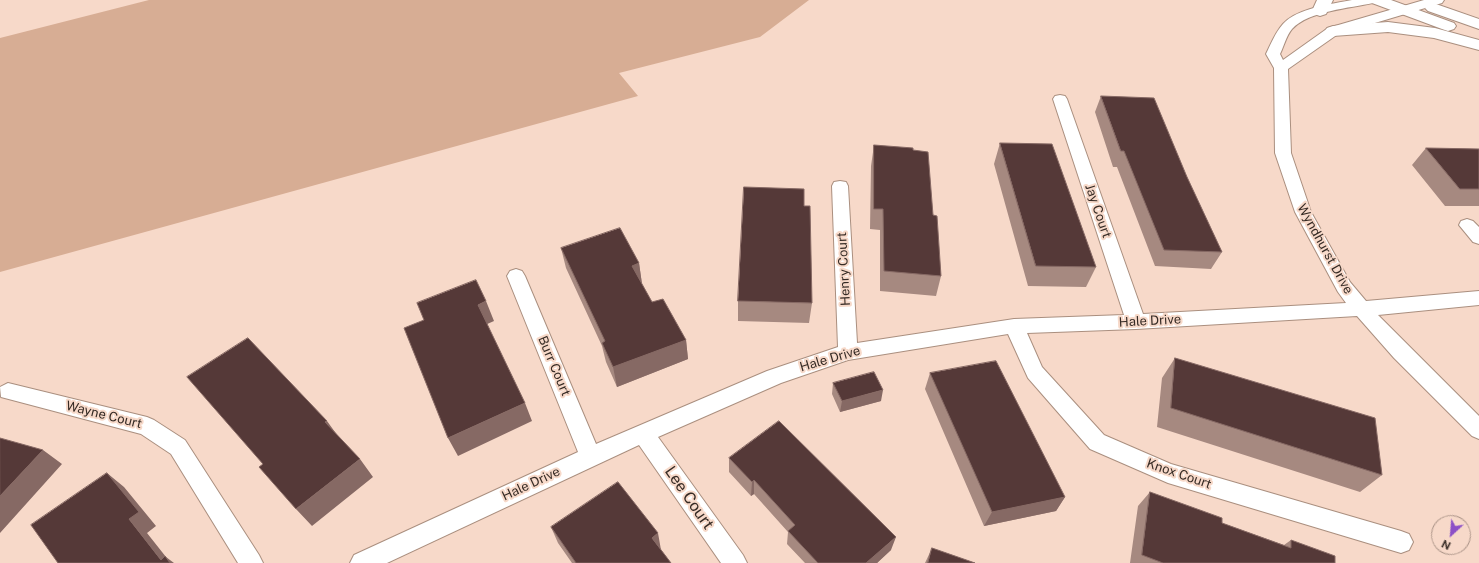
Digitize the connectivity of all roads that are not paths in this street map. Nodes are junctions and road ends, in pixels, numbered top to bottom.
1 (1369, 0) edge
2 (1377, 0) edge
3 (1419, 4) edge
4 (1323, 6) edge
5 (1479, 24) edge
6 (1333, 31) junction
7 (1479, 38) edge
8 (1479, 45) edge
9 (1281, 68) junction
10 (1060, 99) dead end
11 (840, 186) dead end
12 (1479, 224) edge
13 (1479, 238) edge
14 (516, 276) dead end
15 (1479, 298) edge
16 (1361, 309) junction
17 (1136, 322) junction
18 (1014, 326) junction
19 (848, 352) junction
20 (8, 391) dead end
21 (1479, 430) edge
22 (643, 433) junction
23 (592, 456) junction
24 (1401, 542) dead end
25 (251, 563) edge
26 (362, 563) edge
27 (735, 563) edge

1 - 4 street, Wyndhurst Drive
2 - 3 street
3 - 5 street
3 - 6 street
3 - 7 street
4 - 9 street, Wyndhurst Drive
6 - 8 street
6 - 9 street
9 - 16 street, Wyndhurst Drive
10 - 17 street, Jay Court
11 - 19 street, Henry Court
12 - 13 street
14 - 23 street, Burr Court
15 - 16 street
16 - 17 street, Hale Drive
16 - 21 street, Wyndhurst Drive
17 - 18 street, Hale Drive
18 - 19 street, Hale Drive
18 - 24 street, Knox Court
19 - 22 street, Hale Drive
20 - 25 street, Wayne Court
22 - 23 street, Hale Drive
22 - 27 street, Lee Court
23 - 26 street, Hale Drive

